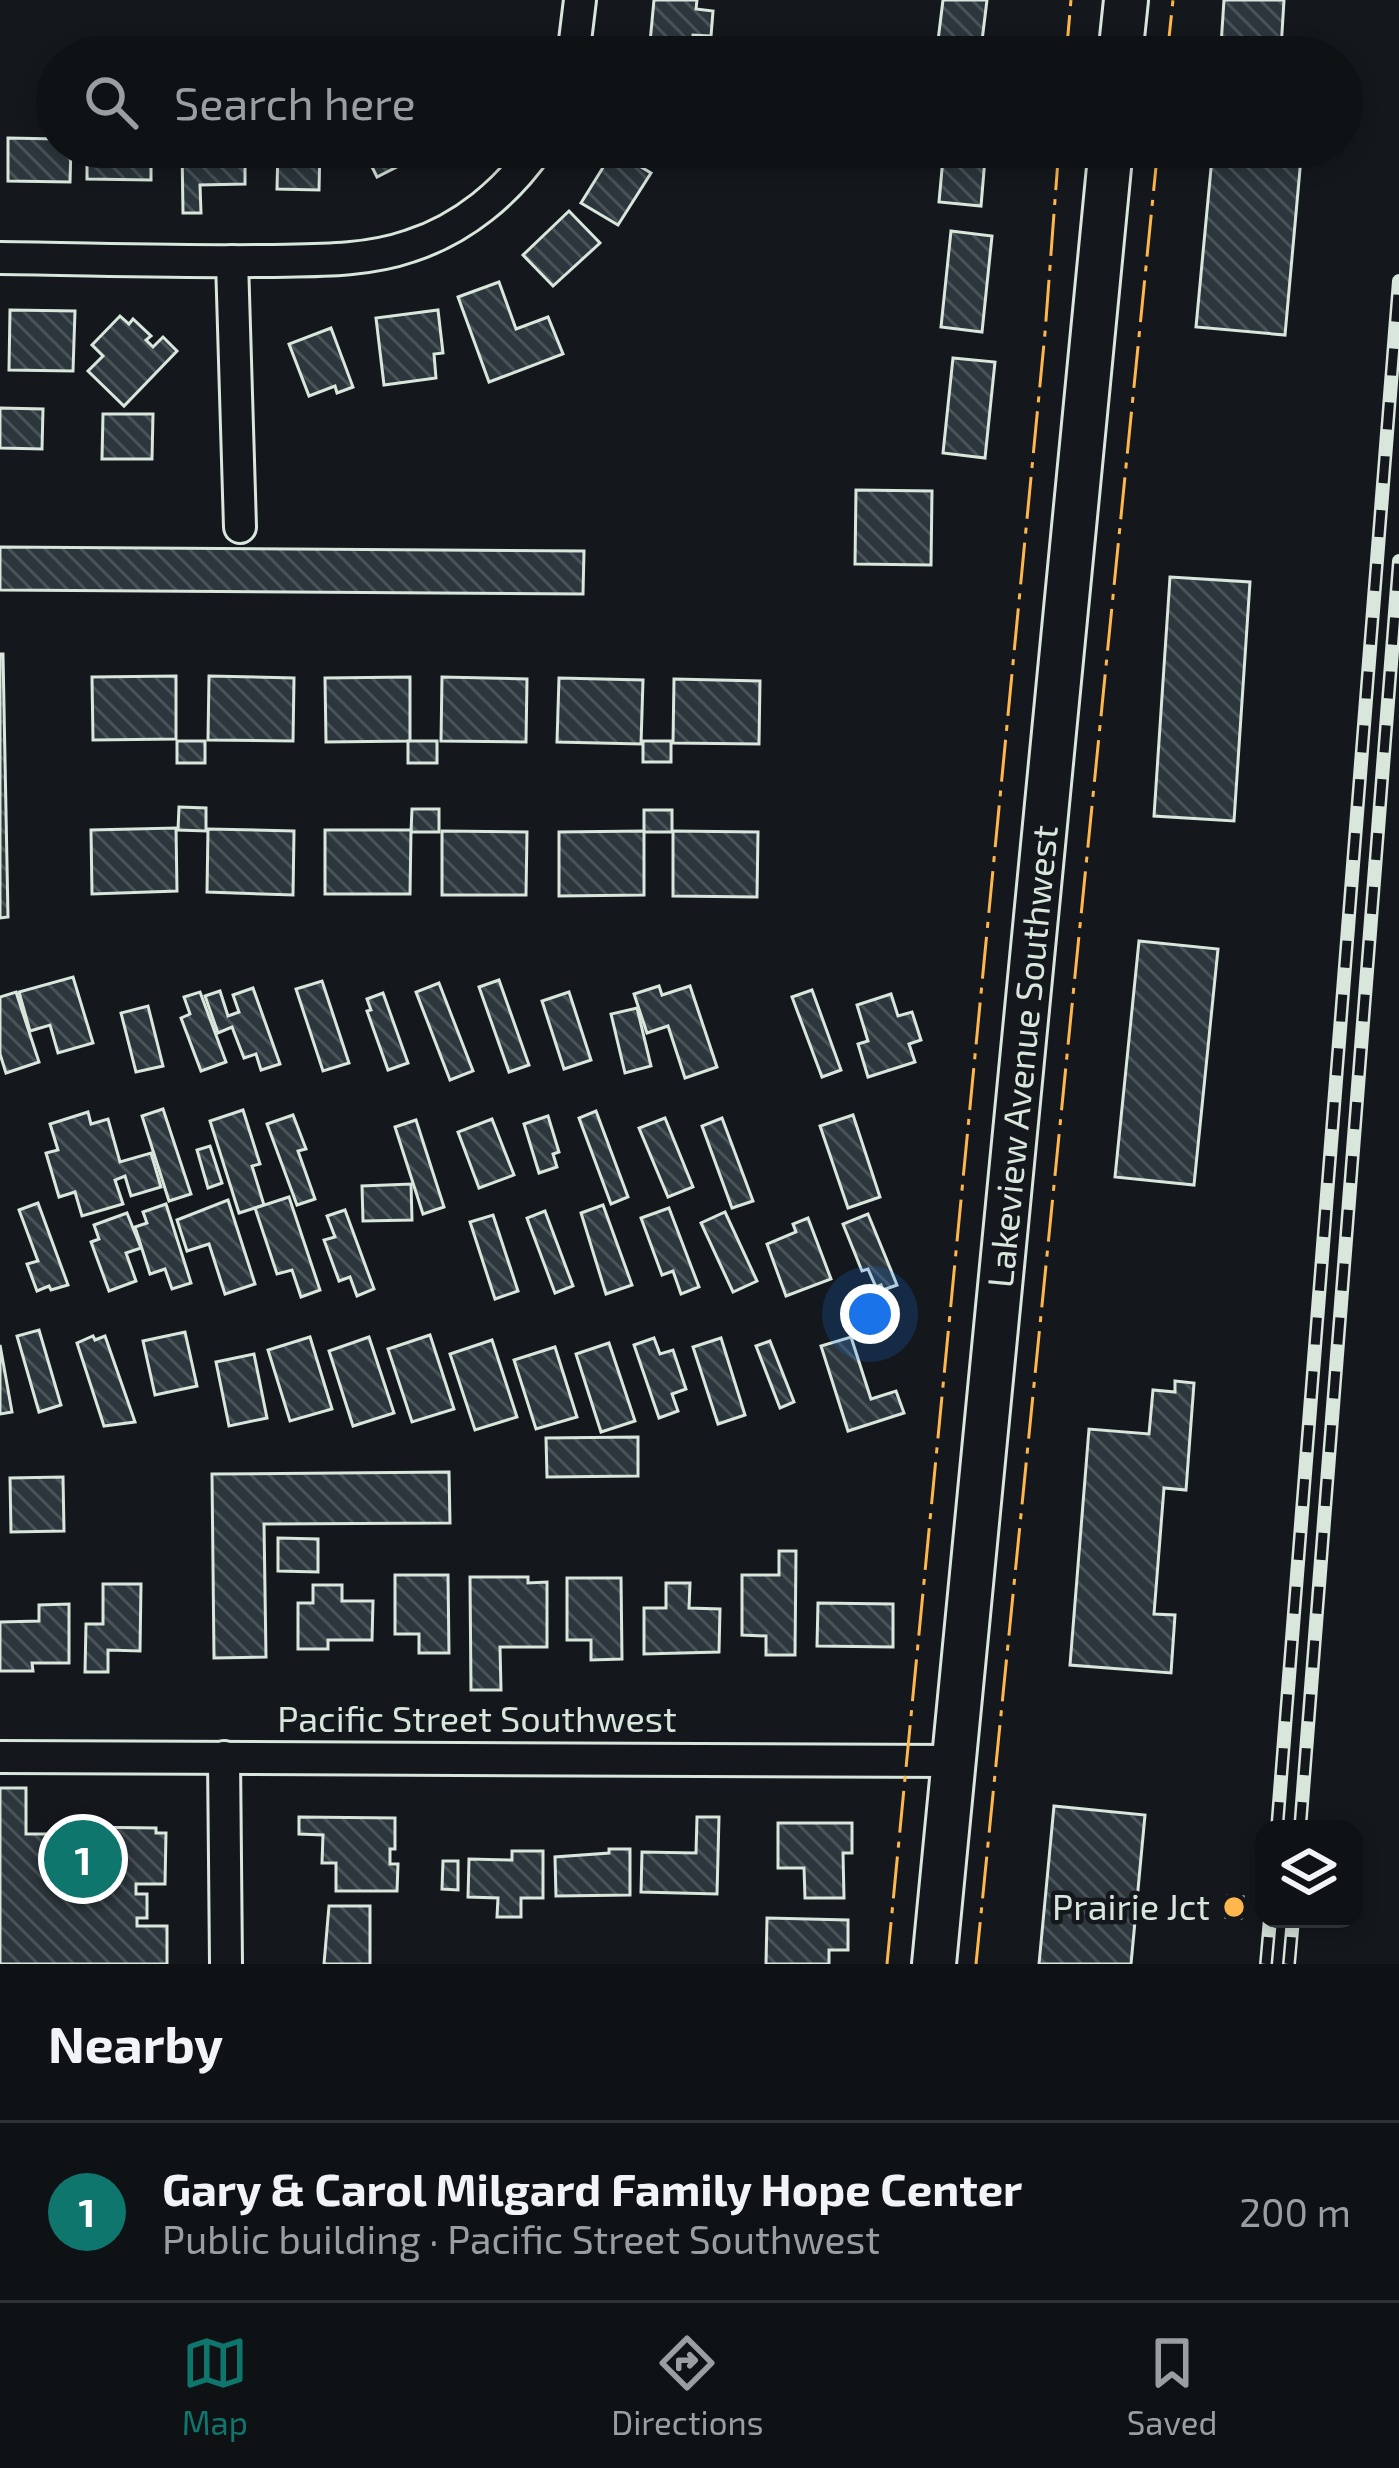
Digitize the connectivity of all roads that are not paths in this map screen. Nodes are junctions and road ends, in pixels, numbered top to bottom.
1 (580, 0) edge
2 (1126, 0) edge
3 (576, 36) edge
4 (1122, 36) edge
5 (521, 168) edge
6 (1109, 168) edge
7 (0, 258) edge
8 (232, 261) junction
9 (240, 527) dead end
10 (0, 1756) edge
11 (224, 1757) junction
12 (953, 1761) junction
13 (226, 1964) edge
14 (934, 1964) edge

1 - 3 street
2 - 4 street
5 - 8 street
6 - 12 street, Lakeview Avenue Southwest
7 - 8 street
8 - 9 street
10 - 11 street, Pacific Street Southwest
11 - 12 street, Pacific Street Southwest
11 - 13 street
12 - 14 street, Lakeview Avenue Southwest

